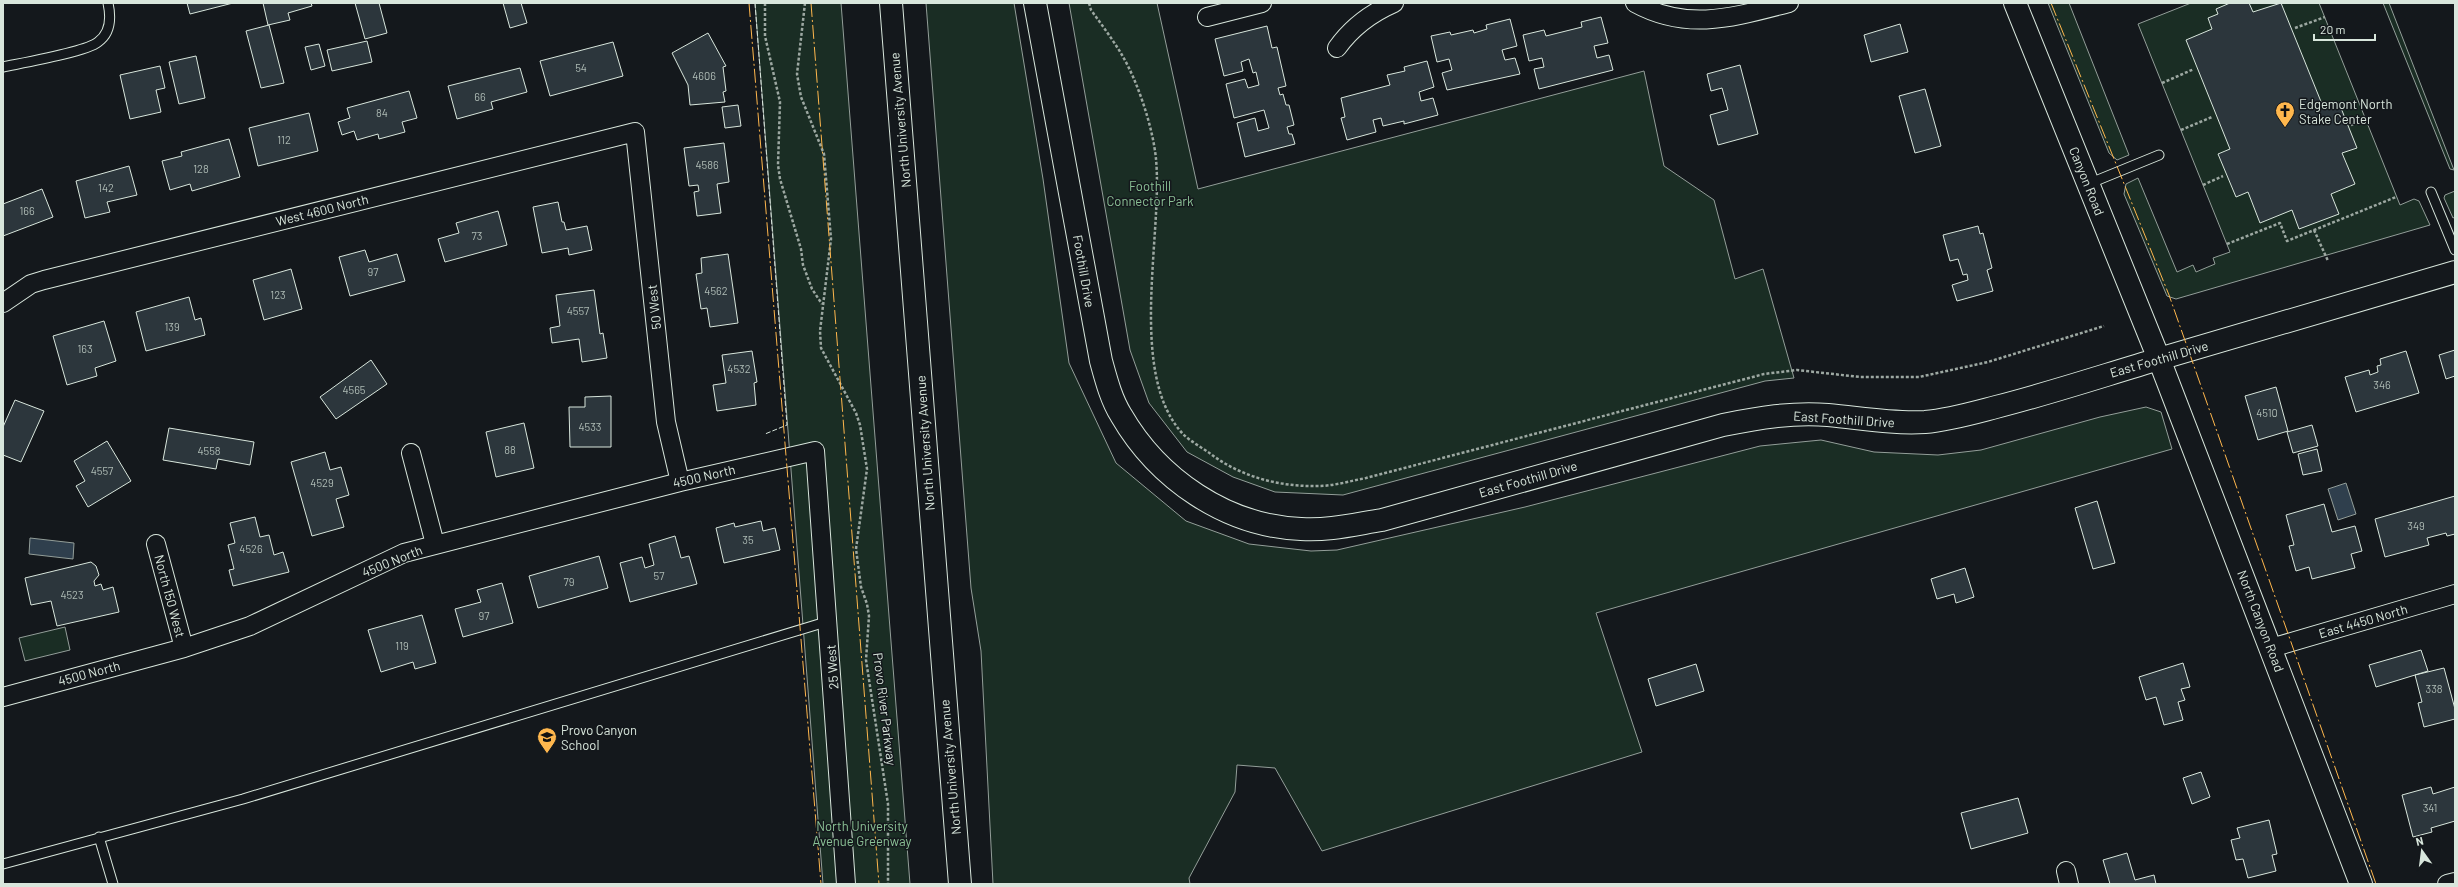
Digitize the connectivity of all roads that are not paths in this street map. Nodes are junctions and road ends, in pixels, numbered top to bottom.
1 (108, 3) edge
2 (891, 3) edge
3 (1035, 3) edge
4 (1262, 3) edge
5 (1394, 3) edge
6 (1635, 3) edge
7 (1789, 3) edge
8 (2016, 3) edge
9 (1207, 18) dead end
10 (1337, 48) dead end
11 (3, 67) edge
12 (635, 132) joint
13 (2158, 154) dead end
14 (2088, 184) junction
15 (2431, 192) dead end
16 (2455, 250) edge
17 (2455, 272) edge
18 (7, 300) edge
19 (2159, 359) junction
20 (815, 451) joint
21 (411, 453) dead end
22 (680, 482) junction
23 (1207, 501) joint
24 (156, 544) dead end
25 (436, 544) junction
26 (2455, 594) edge
27 (829, 621) junction
28 (184, 648) junction
29 (2271, 648) junction
30 (3, 697) edge
31 (100, 837) junction
32 (3, 864) edge
33 (2455, 882) edge
34 (114, 884) edge
35 (846, 884) edge
36 (960, 884) edge
37 (2361, 884) edge
38 (2447, 884) edge

1 - 11 lane
2 - 36 main road, North University Avenue
3 - 23 main road, Foothill Drive
4 - 9 street
5 - 10 street
6 - 7 street
8 - 14 main road, Canyon Road
12 - 18 street, West 4600 North
12 - 22 street, 50 West
13 - 14 lane
14 - 19 main road, Canyon Road
15 - 16 lane
17 - 19 main road, East Foothill Drive
19 - 23 main road, East Foothill Drive
19 - 29 main road, North Canyon Road
20 - 22 street, 4500 North
20 - 27 street, 25 West
21 - 25 street
22 - 25 street, 4500 North
24 - 28 street, North 150 West
25 - 28 street, 4500 North
26 - 29 street, East 4450 North
27 - 31 lane
27 - 35 street, 25 West
28 - 30 street, 4500 North
29 - 37 main road, North Canyon Road
31 - 32 lane
31 - 34 lane
33 - 38 street

